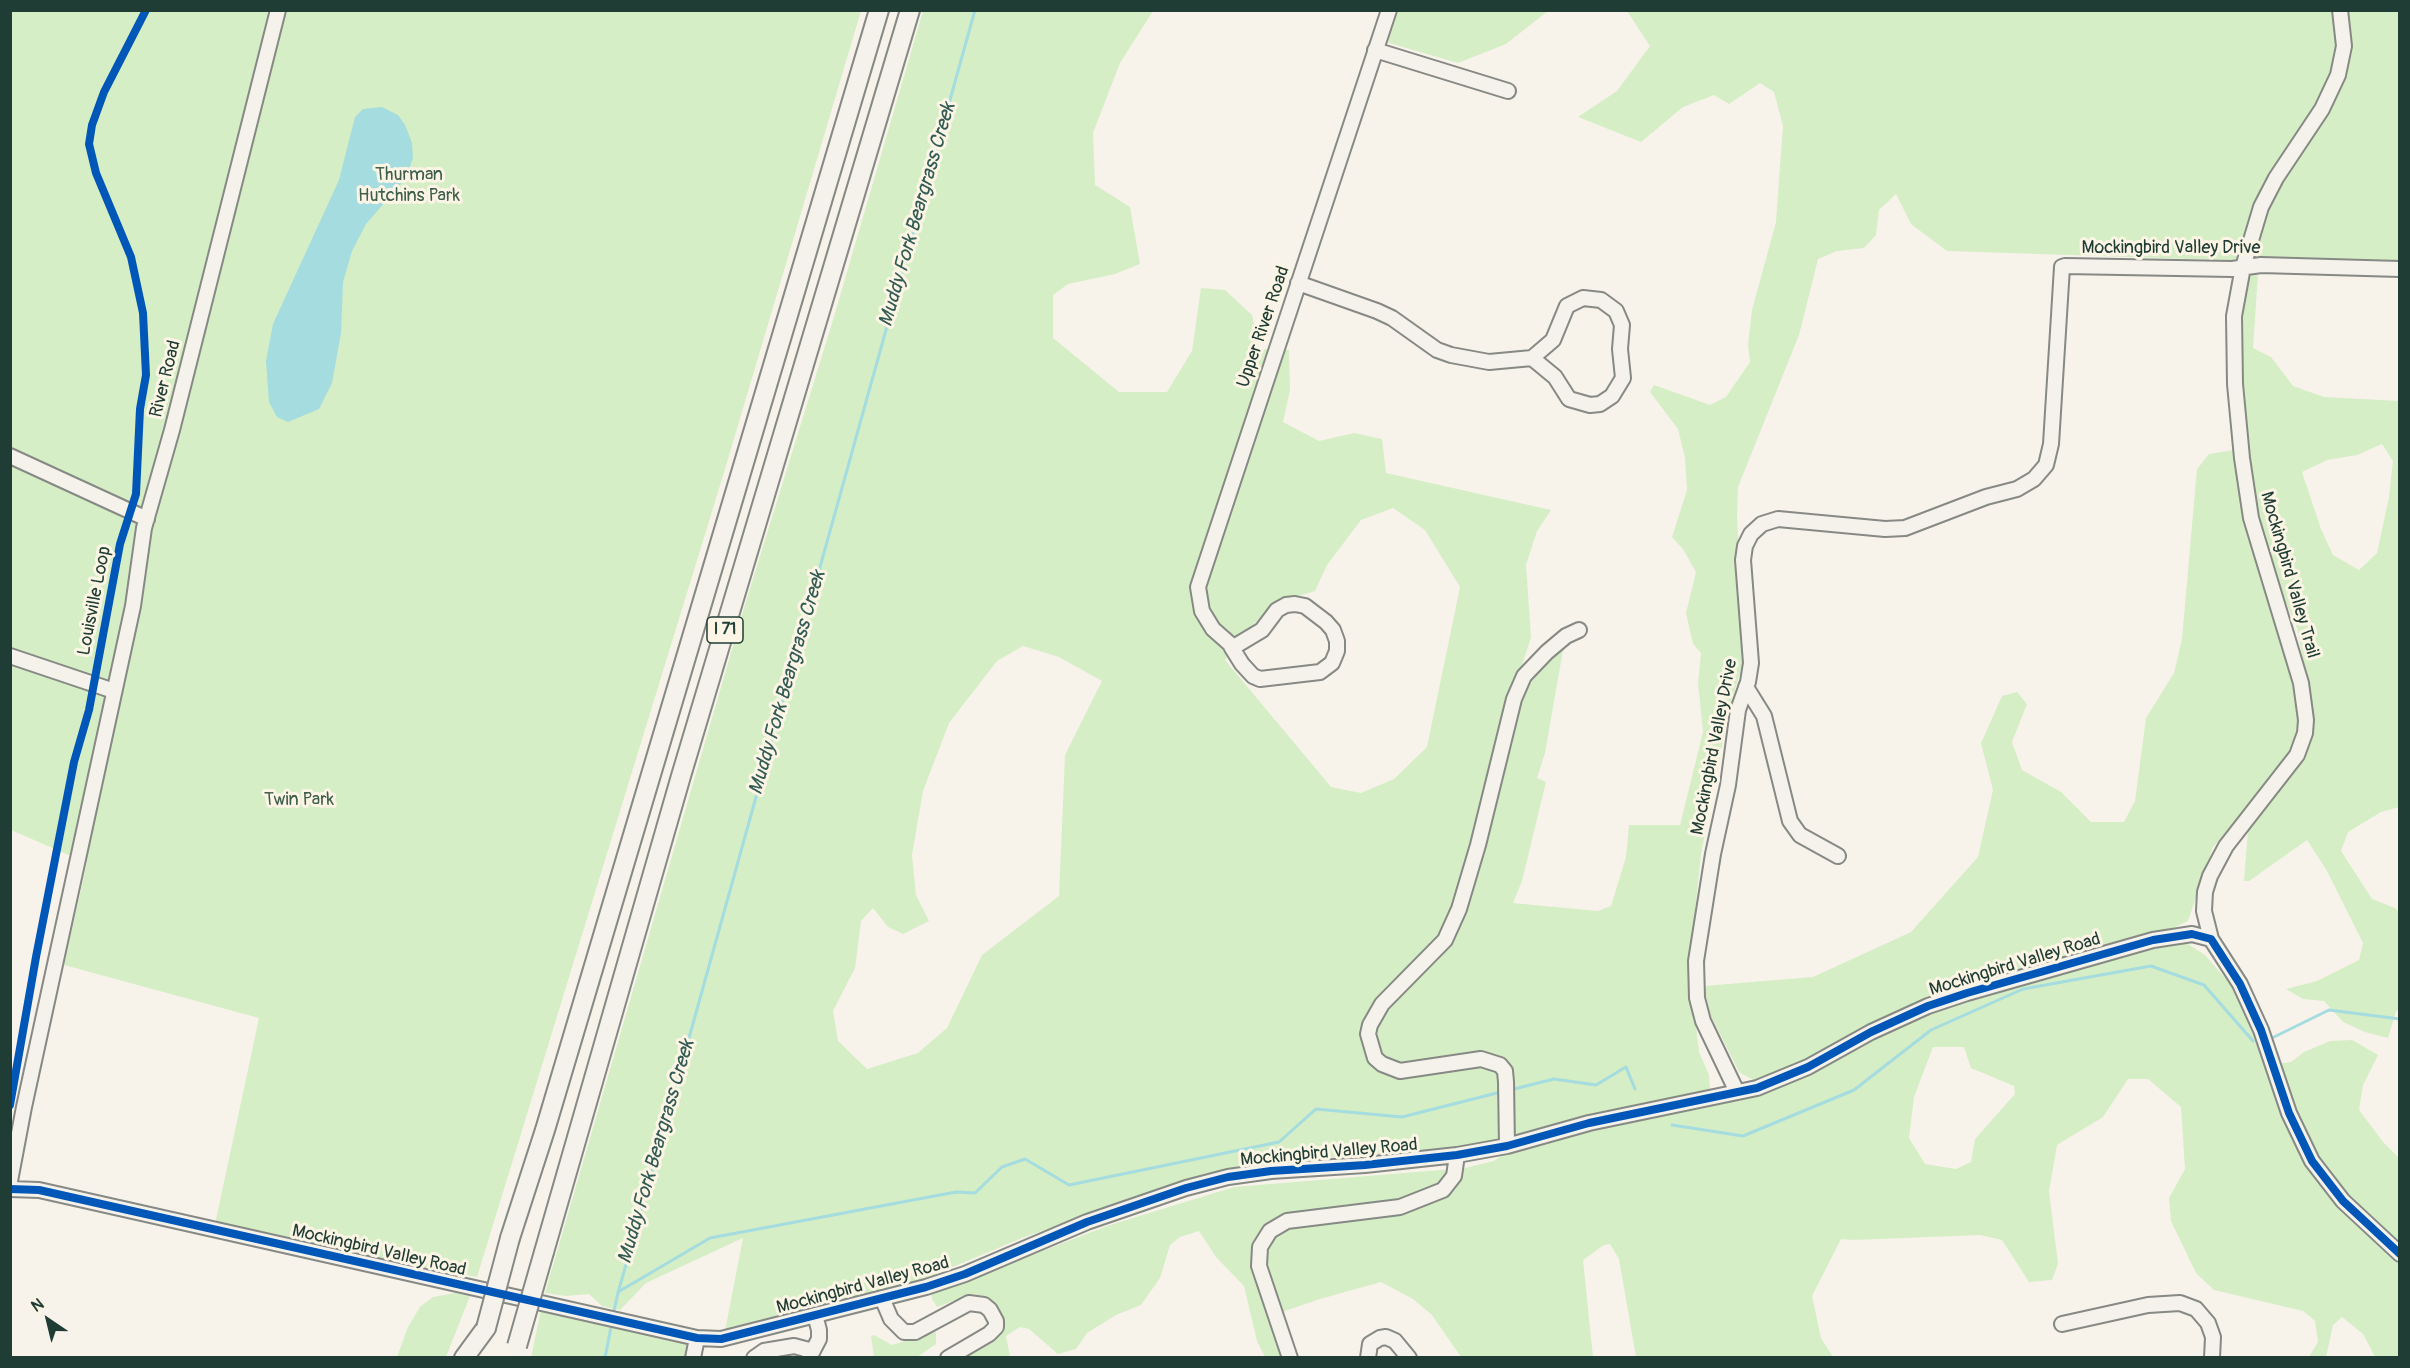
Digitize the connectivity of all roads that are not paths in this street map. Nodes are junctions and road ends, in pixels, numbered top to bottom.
1 (278, 10) edge
2 (879, 10) edge
3 (910, 10) edge
4 (1389, 10) edge
5 (2340, 10) edge
6 (1375, 50) junction
7 (1508, 91) dead end
8 (2243, 267) junction
9 (2400, 269) edge
10 (1298, 283) junction
11 (1532, 358) junction
12 (10, 456) edge
13 (147, 519) junction
14 (1579, 630) dead end
15 (1232, 648) junction
16 (10, 656) edge
17 (1746, 687) junction
18 (114, 691) junction
19 (1838, 856) dead end
20 (2211, 939) junction
21 (1737, 1092) junction
22 (1507, 1146) junction
23 (1456, 1155) junction
24 (10, 1181) edge
25 (10, 1189) edge
26 (2400, 1254) edge
27 (882, 1298) junction
28 (815, 1315) junction
29 (2062, 1324) dead end
30 (486, 1328) junction
31 (697, 1338) junction
32 (515, 1354) edge
33 (811, 1354) edge
34 (464, 1358) edge
35 (477, 1358) edge
36 (693, 1358) edge
37 (754, 1358) edge
38 (948, 1358) edge
39 (1290, 1358) edge
40 (1368, 1358) edge
41 (1409, 1358) edge
42 (2212, 1358) edge

1 - 13 street, River Road
2 - 30 highway, I 71, bridge
3 - 32 highway, I 71, bridge
4 - 6 street, Upper River Road
5 - 8 street, Mockingbird Valley Trail
6 - 7 street
6 - 10 street, Upper River Road
8 - 9 street, Mockingbird Valley Drive
8 - 17 street, Mockingbird Valley Drive
8 - 20 street, Mockingbird Valley Trail
10 - 11 street
10 - 15 street, Upper River Road
11 - 11 street
12 - 13 street
13 - 18 street, River Road
14 - 22 street
15 - 15 street, Upper River Road
16 - 18 street
17 - 19 street
17 - 21 street, Mockingbird Valley Drive
18 - 24 street, River Road
20 - 21 street, Mockingbird Valley Road
20 - 26 street
21 - 22 street, Mockingbird Valley Road
22 - 23 street, Mockingbird Valley Road
23 - 27 street, Mockingbird Valley Road
23 - 39 street
25 - 31 street, Mockingbird Valley Road
27 - 28 street, Mockingbird Valley Road
27 - 38 street
28 - 31 street, Mockingbird Valley Road
28 - 33 street
29 - 42 street
30 - 34 highway
30 - 35 highway, I 71
31 - 36 street
33 - 37 street
40 - 41 street

